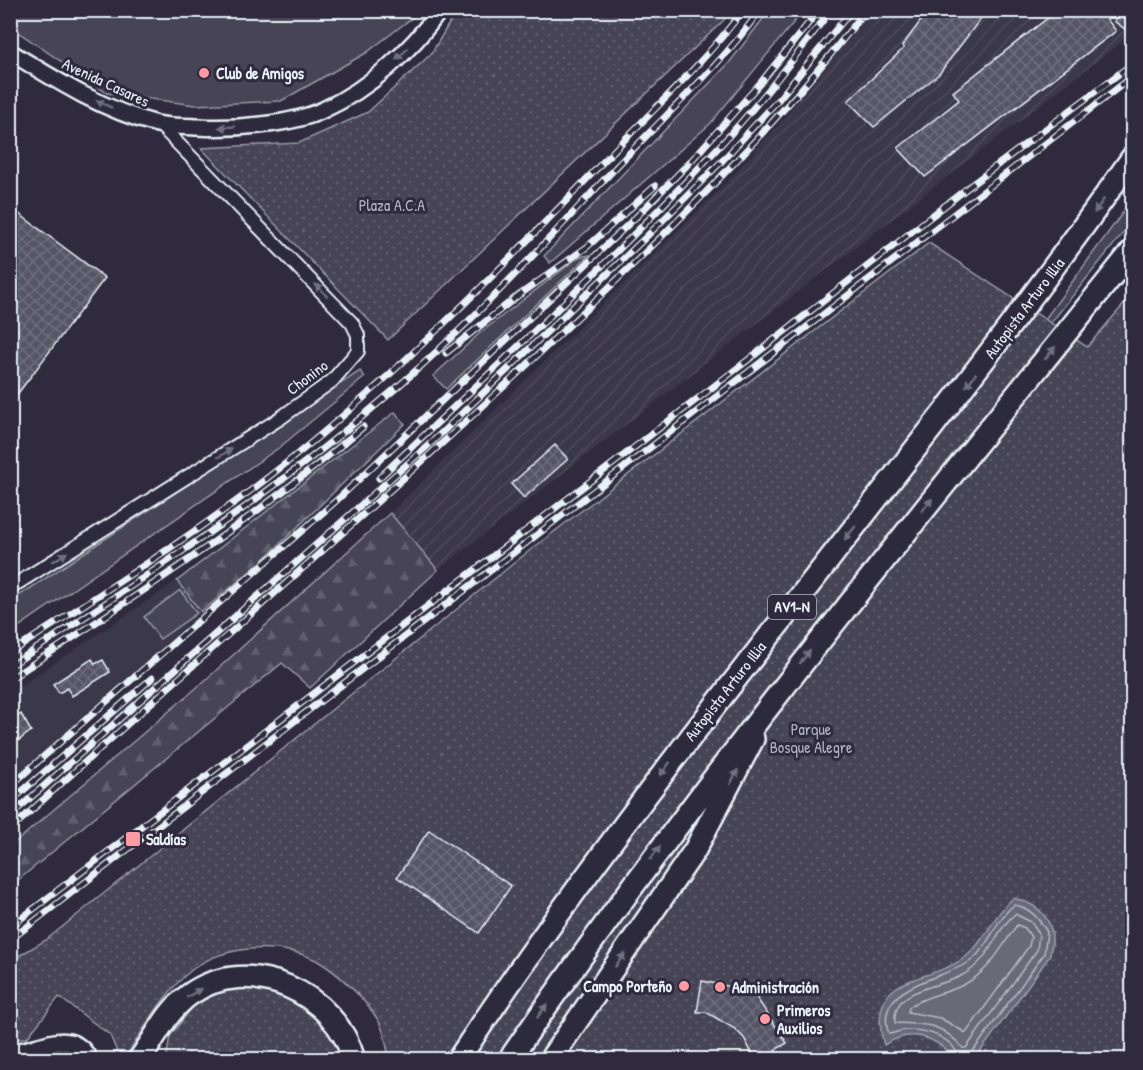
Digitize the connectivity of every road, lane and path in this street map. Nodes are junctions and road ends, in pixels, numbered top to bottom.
1 (440, 10) edge
2 (10, 52) edge
3 (159, 124) junction
4 (1132, 158) edge
5 (1129, 258) edge
6 (10, 588) edge
7 (769, 703) junction
8 (155, 1035) junction
9 (10, 1053) edge
10 (38, 1053) edge
11 (89, 1059) edge
12 (139, 1059) edge
13 (147, 1059) edge
14 (354, 1059) edge
15 (458, 1059) edge
16 (509, 1059) edge
17 (550, 1059) edge

1 -> 3 street, Avenida Casares
3 -> 2 street, Avenida Casares
6 -> 3 street, Chonino
4 -> 15 highway, Autopista Arturo Illia / AV1-N
7 -> 5 highway, AV1-N
16 -> 7 highway, AV1-N
17 -> 7 highway
8 - 12 highway
8 - 13 highway
8 -> 14 highway
9 - 10 main road
10 - 11 main road

